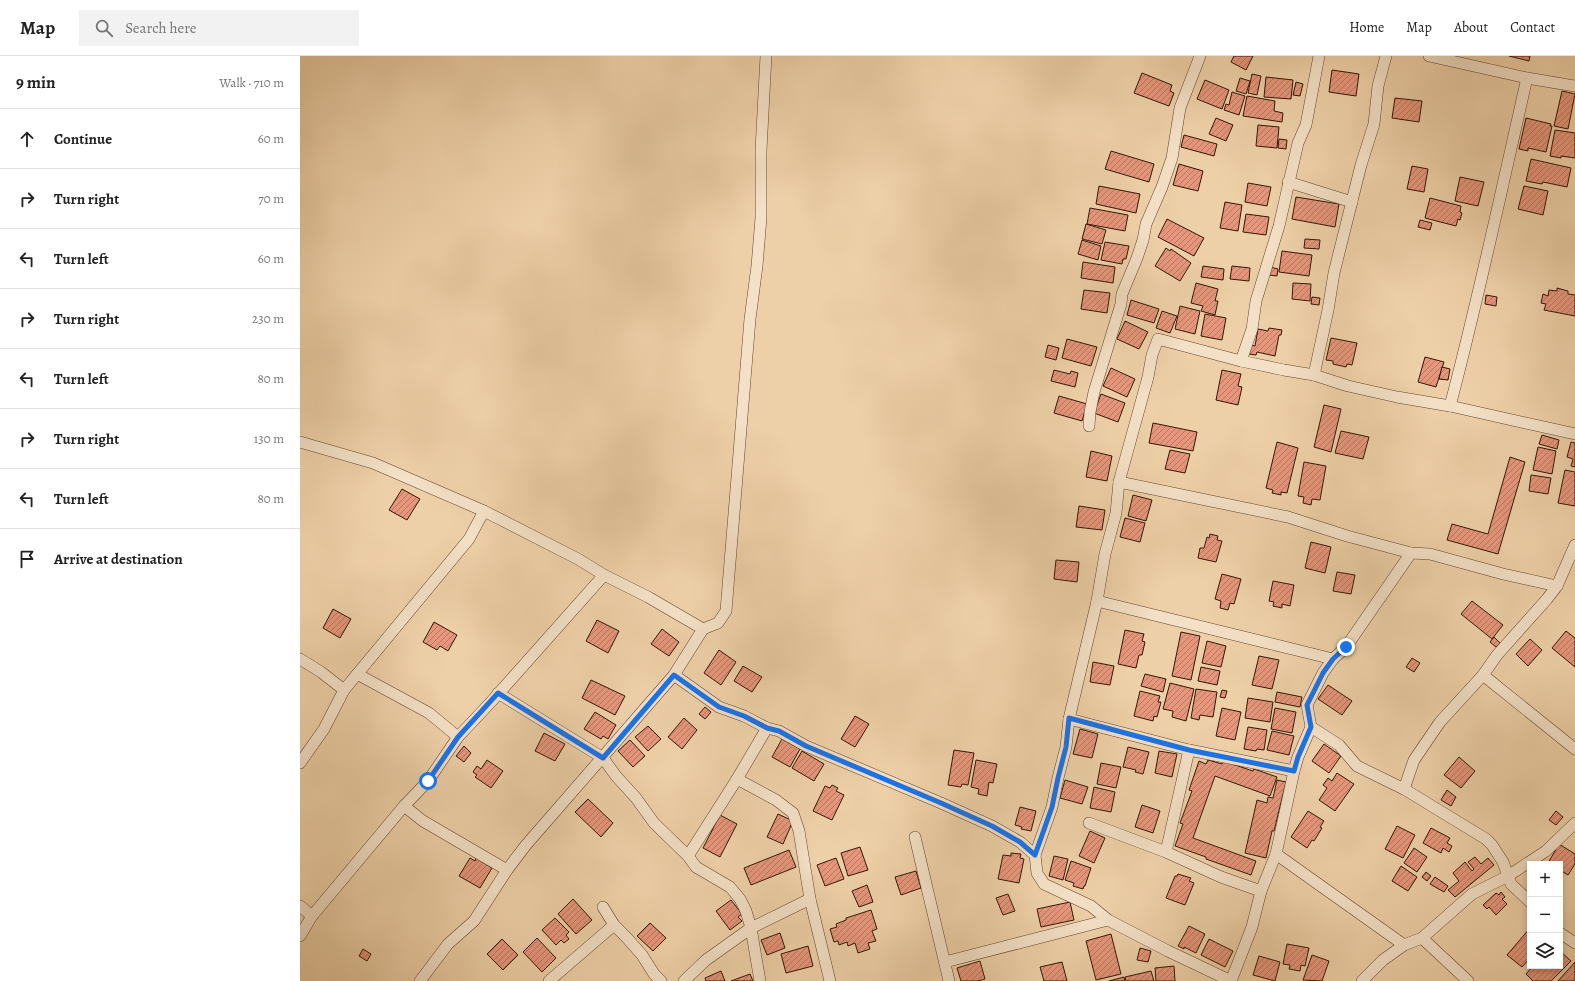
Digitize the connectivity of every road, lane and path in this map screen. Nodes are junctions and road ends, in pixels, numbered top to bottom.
1 (766, 56) edge
2 (1200, 56) edge
3 (1319, 56) edge
4 (1386, 56) edge
5 (1429, 56) edge
6 (1527, 78) junction
7 (1575, 86) edge
8 (1288, 182) junction
9 (1352, 202) junction
10 (1241, 360) junction
11 (1314, 374) junction
12 (1450, 406) junction
13 (1089, 426) dead end
14 (1575, 434) edge
15 (300, 442) edge
16 (1119, 482) junction
17 (484, 511) junction
18 (1575, 545) edge
19 (1411, 553) junction
20 (604, 575) junction
21 (1557, 586) junction
22 (1097, 601) junction
23 (703, 628) junction
24 (300, 659) edge
25 (1333, 659) junction
26 (357, 674) junction
27 (674, 675) junction
28 (1483, 675) junction
29 (344, 690) junction
30 (498, 693) junction
31 (1069, 718) junction
32 (1311, 727) junction
33 (767, 728) junction
34 (458, 737) junction
35 (1575, 749) edge
36 (1189, 750) junction
37 (603, 758) junction
38 (300, 763) edge
39 (1294, 771) junction
40 (738, 779) junction
41 (1404, 789) junction
42 (404, 806) junction
43 (1089, 823) dead end
44 (1575, 823) edge
45 (915, 837) dead end
46 (1166, 852) junction
47 (1276, 854) junction
48 (1035, 855) junction
49 (688, 856) junction
50 (507, 870) junction
51 (1508, 876) junction
52 (1261, 891) junction
53 (1527, 899) edge
54 (810, 900) junction
55 (300, 906) edge
56 (603, 906) dead end
57 (312, 916) junction
58 (1108, 920) junction
59 (614, 925) junction
60 (751, 928) junction
61 (1563, 935) edge
62 (300, 936) edge
63 (1422, 938) junction
64 (1575, 942) edge
65 (1404, 944) junction
66 (944, 962) junction
67 (420, 981) edge
68 (550, 981) edge
69 (661, 981) edge
70 (684, 981) edge
71 (760, 981) edge
72 (830, 981) edge
73 (949, 981) edge
74 (1231, 981) edge
75 (1362, 981) edge
76 (1468, 981) edge

1 - 23 street
2 - 13 street
3 - 8 street
4 - 9 street
5 - 6 street
6 - 7 street
6 - 12 street
8 - 9 street
8 - 10 street
9 - 11 street
10 - 11 street
10 - 16 street
11 - 12 street
12 - 14 street
15 - 17 street
16 - 19 street
16 - 22 street
17 - 20 street
17 - 26 street
18 - 21 street
19 - 21 street
19 - 25 street
20 - 23 street
20 - 30 street
21 - 28 street
22 - 25 street
22 - 31 street
23 - 27 street
24 - 29 street
25 - 32 street
26 - 29 street
26 - 34 street
27 - 33 street
27 - 37 street
28 - 35 street
28 - 41 street
29 - 38 street
30 - 34 street
30 - 37 street
31 - 36 street
31 - 48 street
32 - 39 street
32 - 41 street
33 - 40 street
33 - 48 street
34 - 42 street
36 - 39 street
36 - 46 street
37 - 49 street
37 - 50 street
39 - 47 street
40 - 49 street
40 - 54 street
41 - 51 street
42 - 50 street
42 - 57 street
43 - 46 street
44 - 51 street
45 - 66 street
46 - 52 street
47 - 52 street
47 - 65 street
48 - 58 street
49 - 60 street
50 - 67 street
51 - 53 street
51 - 63 street
52 - 74 street
54 - 60 street
54 - 72 street
55 - 57 street
56 - 59 street
57 - 62 street
58 - 66 street
58 - 74 street
59 - 68 street
59 - 69 street
60 - 70 street
60 - 71 street
61 - 64 street
63 - 65 street
63 - 76 street
65 - 75 street
66 - 73 street

